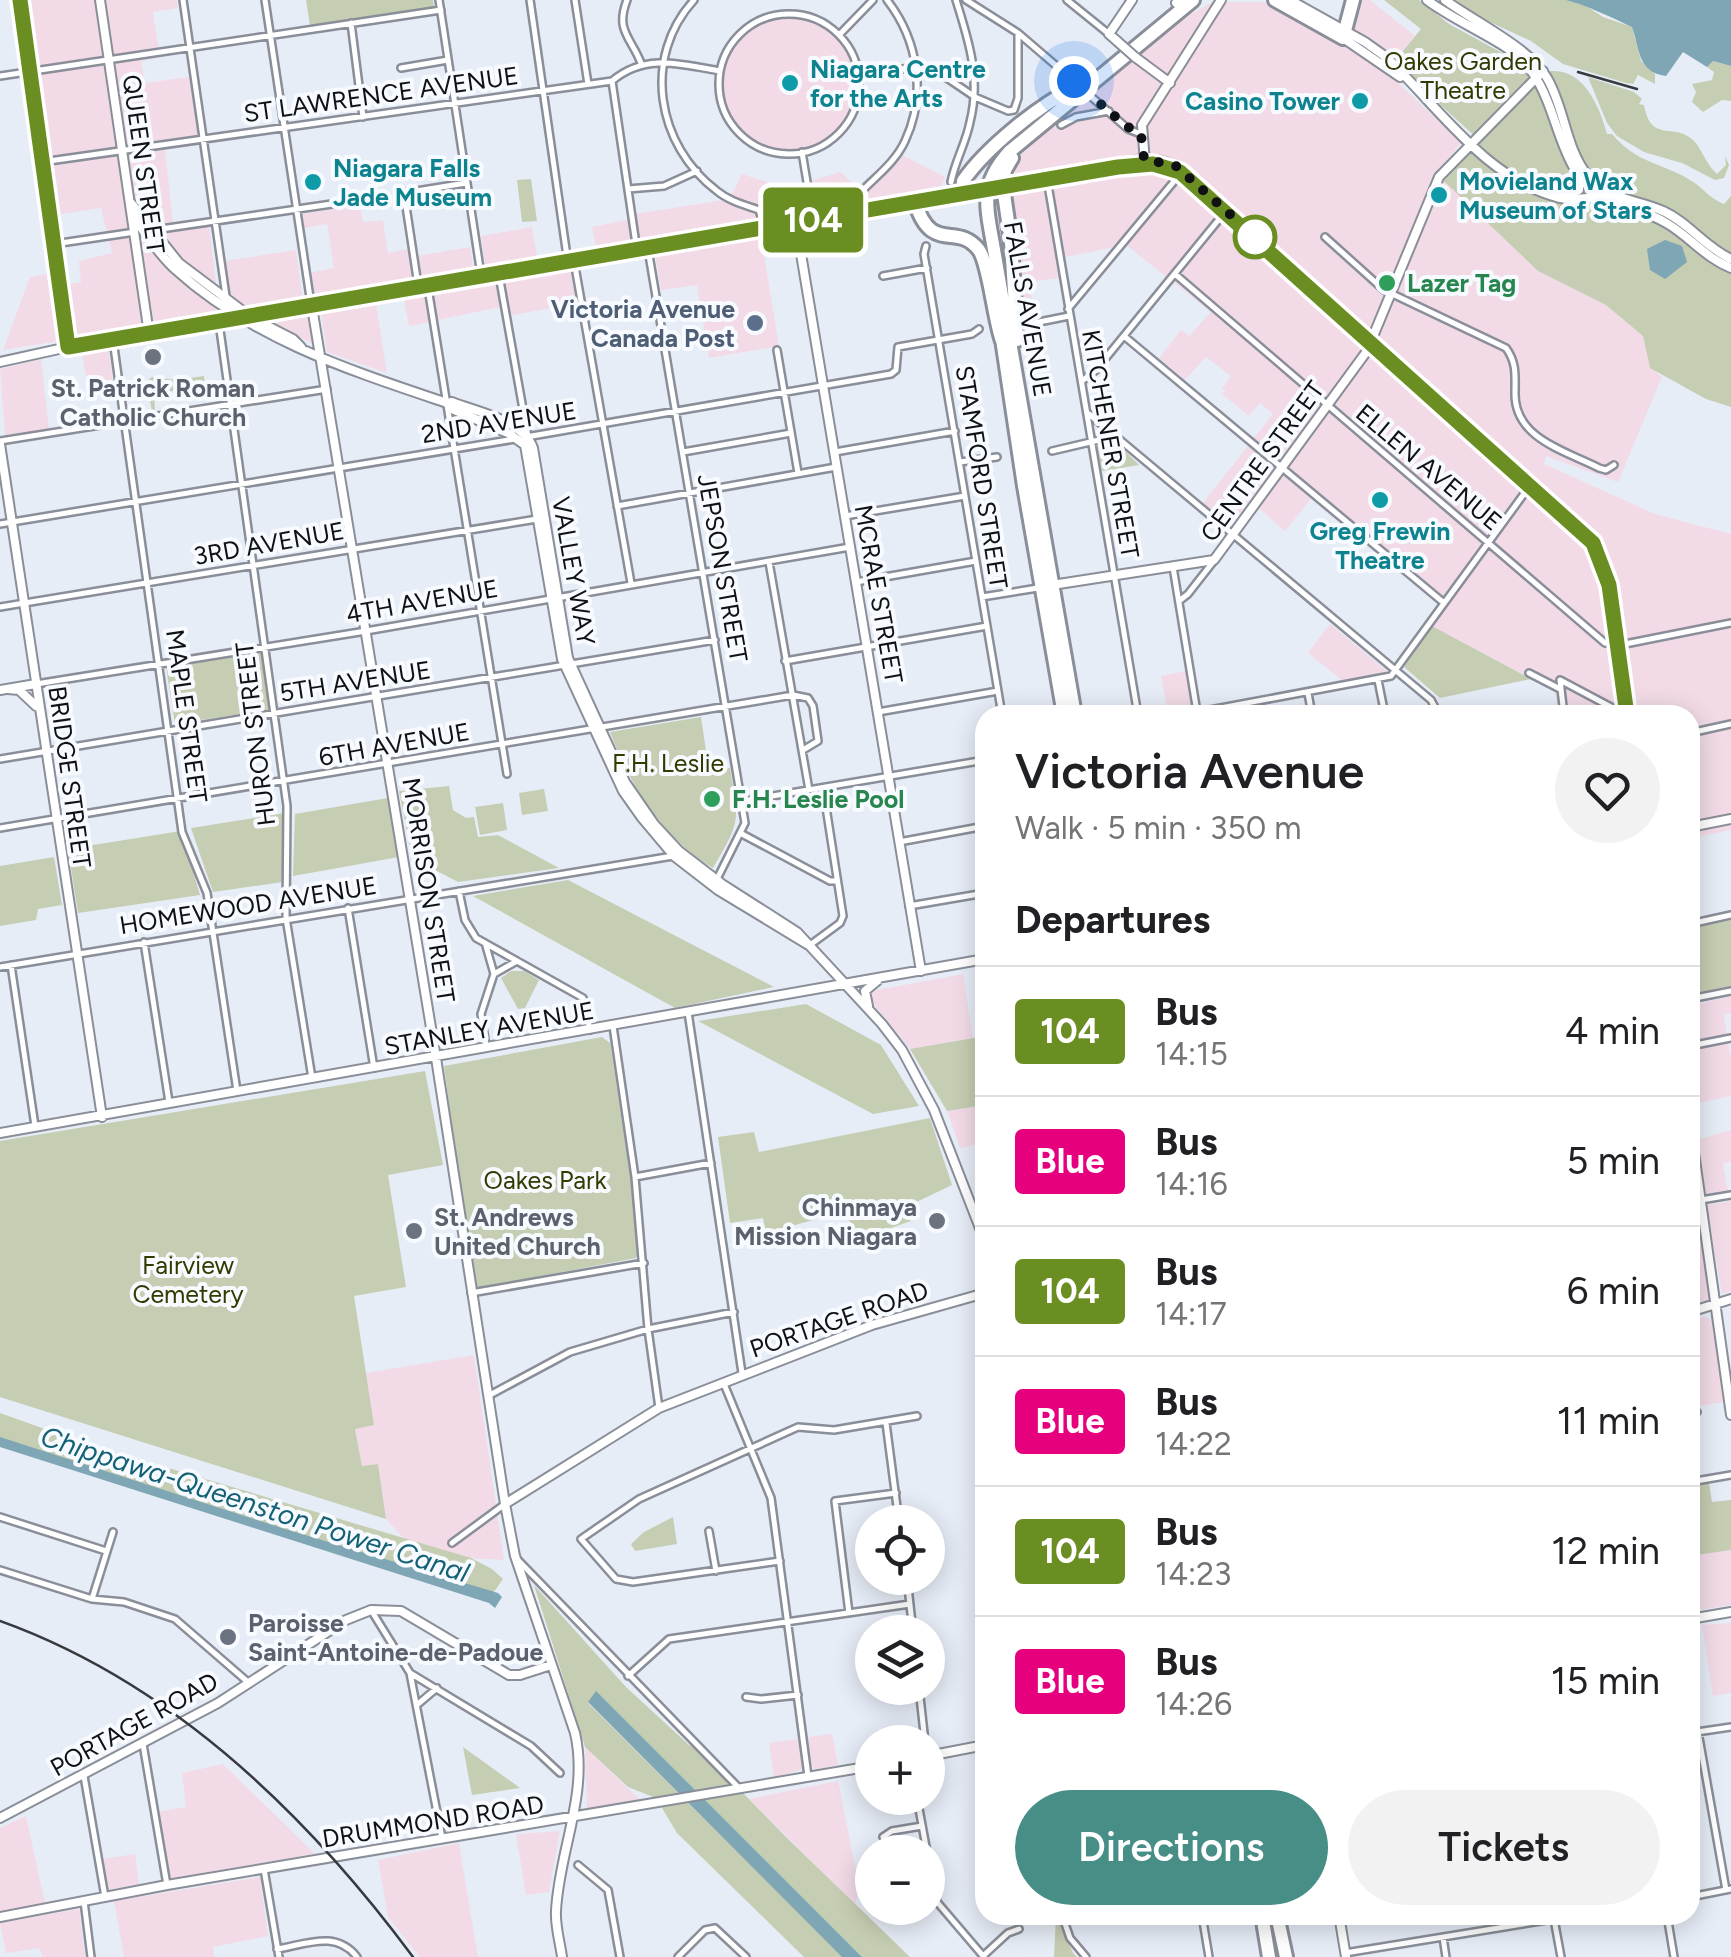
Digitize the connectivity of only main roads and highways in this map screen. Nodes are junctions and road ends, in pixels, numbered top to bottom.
1 (100, 0) edge
2 (1132, 0) edge
3 (1193, 0) edge
4 (1224, 0) edge
5 (1353, 0) edge
6 (1427, 0) edge
7 (1445, 0) edge
8 (1178, 1) edge
9 (1281, 1) edge
10 (1345, 35) junction
11 (1539, 74) junction
12 (1170, 82) junction
13 (1079, 89) junction
14 (1470, 142) junction
15 (1145, 162) junction
16 (1578, 176) junction
17 (998, 188) junction
18 (969, 193) junction
19 (1549, 195) junction
20 (915, 202) junction
21 (130, 204) junction
22 (1611, 204) junction
23 (132, 214) junction
24 (796, 224) junction
25 (1731, 259) edge
26 (1731, 268) edge
27 (225, 307) junction
28 (312, 307) junction
29 (252, 318) junction
30 (241, 319) junction
31 (219, 323) junction
32 (148, 334) junction
33 (1002, 342) junction
34 (1372, 342) junction
35 (304, 350) junction
36 (321, 358) junction
37 (0, 359) edge
38 (1021, 397) junction
39 (0, 443) edge
40 (1047, 586) junction
41 (36, 684) junction
42 (4, 689) edge
43 (1063, 705) edge
44 (1073, 705) edge
45 (1625, 705) edge
46 (40, 713) junction
47 (1731, 818) edge
48 (1700, 825) edge
49 (975, 962) edge
50 (921, 971) junction
51 (884, 977) junction
52 (846, 984) junction
53 (869, 1010) junction
54 (436, 1058) junction
55 (102, 1116) junction
56 (0, 1133) edge
57 (1700, 1193) edge
58 (975, 1215) edge
59 (975, 1296) edge
60 (1731, 1300) edge
61 (1716, 1305) junction
62 (1700, 1309) edge
63 (1731, 1415) edge
64 (504, 1504) junction
65 (1731, 1612) edge
66 (1700, 1617) edge
67 (551, 1665) junction
68 (975, 1747) edge
69 (945, 1753) edge
70 (855, 1769) edge
71 (0, 1818) edge
72 (573, 1819) junction
73 (0, 1917) edge
74 (1264, 1925) edge
75 (1279, 1925) edge
76 (1340, 1925) edge
77 (1345, 1955) edge
78 (562, 1957) edge
79 (1269, 1957) edge
80 (1285, 1957) edge

1 - 21 main road, QUEEN STREET
2 - 12 main road, bridge
3 - 13 highway, FALLS AVENUE
4 - 12 main road
5 - 10 highway
6 - 11 main road
7 - 11 main road
8 - 13 highway, FALLS AVENUE
9 - 10 highway
10 - 14 main road
11 - 14 main road, CENTRE STREET
11 - 16 main road
11 - 25 main road
12 - 15 main road
13 - 17 highway
13 - 18 highway
13 - 33 highway, FALLS AVENUE
13 - 38 highway, FALLS AVENUE
14 - 19 main road
14 - 34 main road, CENTRE STREET
15 - 17 main road
15 - 34 main road
16 - 19 main road
16 - 22 main road
17 - 18 main road, bridge
17 - 38 highway
18 - 20 main road
19 - 22 main road
20 - 24 main road
20 - 33 highway
21 - 23 main road, QUEEN STREET
21 - 29 main road
22 - 26 main road
23 - 27 main road
23 - 32 main road, QUEEN STREET
24 - 28 main road
24 - 50 main road, MCRAE STREET
27 - 30 main road
27 - 31 main road
28 - 29 main road
28 - 36 main road, MORRISON STREET
29 - 30 main road
29 - 35 main road
30 - 31 main road
30 - 35 main road
31 - 32 main road
32 - 37 main road
33 - 40 highway, FALLS AVENUE
34 - 40 main road, CENTRE STREET
34 - 45 main road
35 - 36 main road
36 - 52 main road, VALLEY WAY
36 - 54 main road, MORRISON STREET
38 - 40 highway, FALLS AVENUE
39 - 41 main road, BRIDGE STREET
40 - 43 highway, FALLS AVENUE
40 - 44 highway, FALLS AVENUE
41 - 42 main road, 4TH AVENUE
41 - 46 main road, BRIDGE STREET
42 - 46 main road
46 - 55 main road, BRIDGE STREET
47 - 48 main road
49 - 50 main road, STANLEY AVENUE
50 - 51 main road, STANLEY AVENUE
51 - 52 main road, STANLEY AVENUE
51 - 53 main road
52 - 53 main road, VALLEY WAY
52 - 54 main road, STANLEY AVENUE
53 - 58 main road, VALLEY WAY
54 - 55 main road, STANLEY AVENUE
54 - 64 main road, MORRISON STREET
55 - 56 main road, STANLEY AVENUE
57 - 61 main road
59 - 64 main road, PORTAGE ROAD
60 - 61 main road
61 - 62 main road
61 - 63 main road
64 - 67 main road, MORRISON STREET
65 - 66 main road
67 - 71 main road, PORTAGE ROAD
67 - 72 main road, MORRISON STREET
68 - 69 main road
70 - 72 main road, DRUMMOND ROAD
72 - 73 main road, DRUMMOND ROAD
72 - 78 main road, MORRISON STREET
74 - 79 highway
75 - 80 highway
76 - 77 main road

